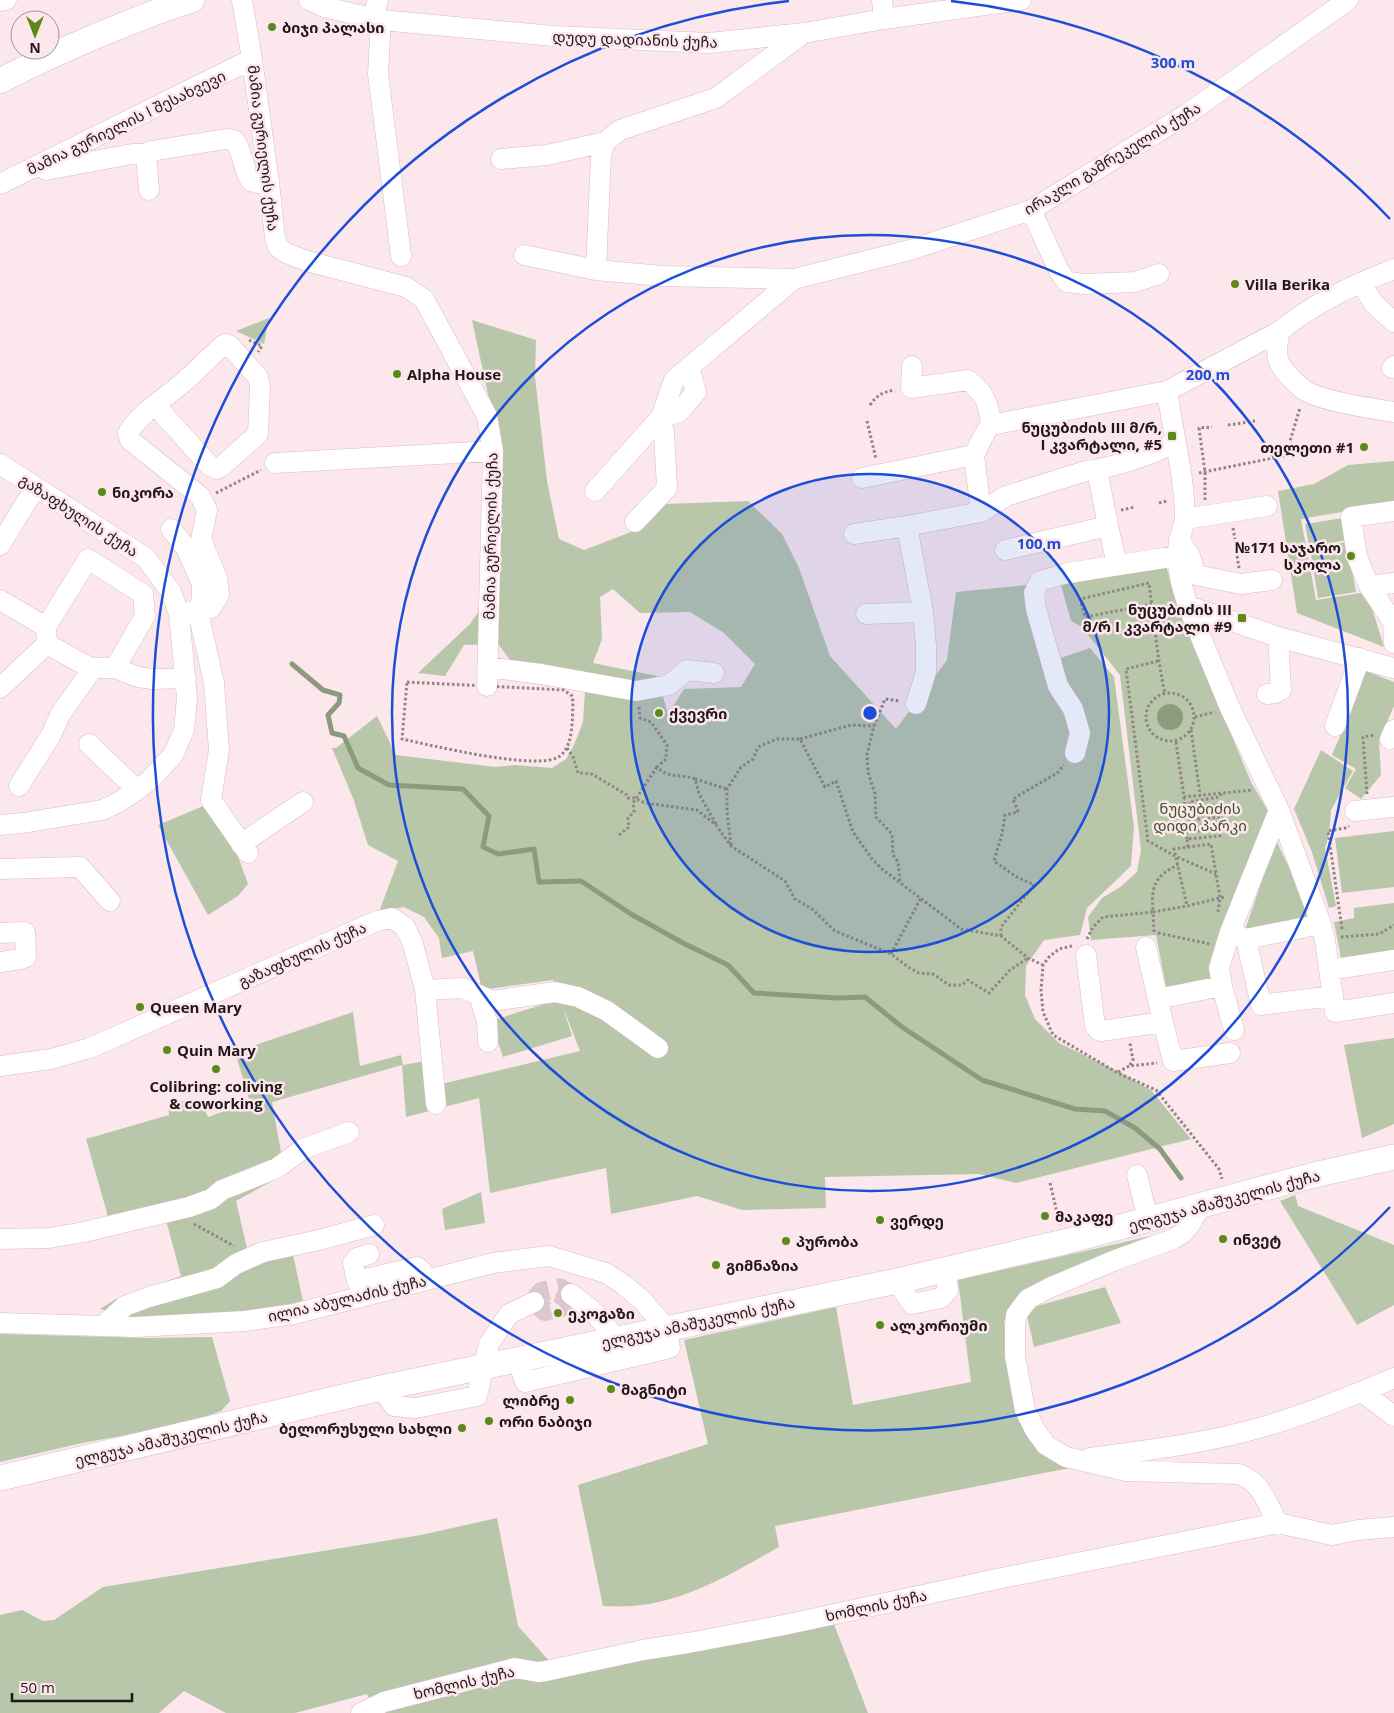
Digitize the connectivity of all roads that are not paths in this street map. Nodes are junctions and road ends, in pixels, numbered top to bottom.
1 (6, 0) edge
2 (192, 0) edge
3 (242, 0) edge
4 (310, 0) edge
5 (378, 0) edge
6 (1021, 0) edge
7 (1348, 0) edge
8 (0, 1) edge
9 (883, 10) edge
10 (377, 20) junction
11 (804, 33) junction
12 (252, 59) junction
13 (0, 81) edge
14 (605, 142) junction
15 (146, 154) junction
16 (502, 159) dead end
17 (7, 181) edge
18 (269, 182) junction
19 (149, 190) dead end
20 (1030, 210) junction
21 (402, 256) dead end
22 (524, 256) dead end
23 (596, 270) junction
24 (1158, 274) dead end
25 (1392, 274) edge
26 (794, 279) junction
27 (1362, 282) junction
28 (1394, 322) edge
29 (1280, 331) junction
30 (912, 366) dead end
31 (1166, 391) junction
32 (155, 405) junction
33 (1394, 412) edge
34 (661, 416) junction
35 (991, 424) junction
36 (1175, 443) junction
37 (493, 450) junction
38 (974, 455) junction
39 (275, 463) road end
40 (0, 464) edge
41 (1097, 469) junction
42 (871, 476) road end
43 (35, 488) junction
44 (595, 491) dead end
45 (1267, 506) dead end
46 (1394, 511) edge
47 (981, 512) junction
48 (1185, 520) junction
49 (635, 522) dead end
50 (907, 526) junction
51 (1108, 526) junction
52 (171, 529) dead end
53 (854, 534) dead end
54 (0, 546) edge
55 (1178, 548) junction
56 (1005, 550) dead end
57 (1117, 564) junction
58 (1272, 580) dead end
59 (1394, 583) edge
60 (1369, 586) junction
61 (0, 600) edge
62 (1188, 606) junction
63 (923, 612) junction
64 (188, 613) junction
65 (866, 614) dead end
66 (47, 636) junction
67 (1278, 637) junction
68 (1394, 643) edge
69 (1360, 658) junction
70 (1393, 664) edge
71 (93, 668) junction
72 (116, 668) junction
73 (714, 673) dead end
74 (186, 678) junction
75 (0, 688) edge
76 (1267, 694) dead end
77 (916, 704) road end
78 (1335, 726) dead end
79 (90, 744) dead end
80 (1075, 753) road end
81 (19, 786) dead end
82 (136, 790) junction
83 (303, 802) dead end
84 (1394, 807) edge
85 (1279, 810) junction
86 (1362, 810) road end
87 (0, 825) edge
88 (0, 869) edge
89 (110, 901) dead end
90 (0, 933) edge
91 (1233, 941) junction
92 (1329, 946) junction
93 (1146, 947) dead end
94 (1086, 951) road end
95 (1394, 960) edge
96 (0, 962) edge
97 (1222, 986) junction
98 (424, 990) junction
99 (479, 996) junction
100 (1332, 996) junction
101 (1158, 999) junction
102 (1394, 1003) edge
103 (1163, 1022) junction
104 (1234, 1030) dead end
105 (488, 1042) dead end
106 (658, 1048) dead end
107 (1230, 1053) dead end
108 (0, 1066) edge
109 (436, 1104) dead end
110 (349, 1132) dead end
111 (1394, 1157) edge
112 (1137, 1175) dead end
113 (1200, 1207) junction
114 (1148, 1220) junction
115 (374, 1225) dead end
116 (0, 1239) edge
117 (370, 1254) dead end
118 (426, 1280) junction
119 (571, 1294) dead end
120 (534, 1302) tunnel mouth
121 (0, 1323) edge
122 (103, 1326) junction
123 (667, 1329) junction
124 (616, 1340) junction
125 (518, 1360) junction
126 (483, 1368) junction
127 (1394, 1378) edge
128 (1362, 1392) junction
129 (1394, 1416) edge
130 (1076, 1460) junction
131 (0, 1478) edge
132 (1278, 1523) junction
133 (1394, 1527) edge
134 (361, 1713) edge

1 - 8 street
2 - 13 main road
3 - 12 street, მამია გურიელის ქუჩა
4 - 10 street, დუდუ დადიანის ქუჩა
5 - 10 street
6 - 9 street, დუდუ დადიანის ქუჩა
7 - 20 street, ირაკლი გამრეკელის ქუჩა
9 - 11 street, დუდუ დადიანის ქუჩა
10 - 11 street, დუდუ დადიანის ქუჩა
10 - 21 street
11 - 14 street
12 - 17 street, მამია გურიელის I შესახვევი
12 - 18 street, მამია გურიელის ქუჩა
14 - 16 street
14 - 23 street
15 - 17 street
15 - 18 street
15 - 19 street
18 - 37 street, მამია გურიელის ქუჩა
20 - 24 street
20 - 26 street, ირაკლი გამრეკელის ქუჩა
22 - 23 street, ირაკლი გამრეკელის ქუჩა
23 - 26 street, ირაკლი გამრეკელის ქუჩა
25 - 27 street
26 - 34 street, ირაკლი გამრეკელის ქუჩა
27 - 28 street
27 - 29 street
29 - 31 street
29 - 33 street
30 - 35 street
31 - 35 street
31 - 36 street
32 - 32 street
32 - 64 street
34 - 44 street, ირაკლი გამრეკელის ქუჩა
34 - 49 street
35 - 38 street
36 - 41 street
36 - 48 street
37 - 39 street
37 - 73 street, მამია გურიელის ქუჩა
38 - 42 street
38 - 47 street
40 - 43 street, გაზაფხულის ქუჩა
41 - 47 street
41 - 51 street
43 - 54 street
43 - 64 street, გაზაფხულის ქუჩა
45 - 48 street
46 - 60 street
47 - 50 street
48 - 55 street
50 - 53 street
50 - 63 street
51 - 56 street
51 - 57 street
52 - 64 street
55 - 57 street
55 - 58 street
55 - 62 street
57 - 80 street
59 - 60 street
60 - 68 street
61 - 66 street
62 - 67 street
62 - 85 street
63 - 65 street
63 - 77 street
64 - 74 street, გაზაფხულის ქუჩა
64 - 83 street
66 - 71 street
66 - 72 street
66 - 75 street
67 - 69 street
67 - 76 street
69 - 70 street
69 - 78 street
71 - 72 street
71 - 81 street
72 - 74 street
74 - 82 street, გაზაფხულის ქუჩა
79 - 82 street
82 - 87 street, გაზაფხულის ქუჩა
84 - 86 street
85 - 91 street
85 - 92 street
88 - 89 street
90 - 96 street
91 - 92 street
91 - 97 street
91 - 100 street
92 - 95 street
92 - 100 street
93 - 101 street
94 - 103 street
97 - 101 street
97 - 104 street
98 - 99 street
98 - 108 street, გაზაფხულის ქუჩა
98 - 109 street, გაზაფხულის ქუჩა
99 - 105 street
99 - 106 street
100 - 102 street
101 - 103 street
103 - 107 street
110 - 116 street
111 - 113 main road, ელგუჯა ამაშუკელის ქუჩა
112 - 114 street
113 - 114 main road, ელგუჯა ამაშუკელის ქუჩა
113 - 130 street
114 - 123 main road, ელგუჯა ამაშუკელის ქუჩა
115 - 122 street
117 - 118 street
118 - 122 street, ილია აბულაძის ქუჩა
118 - 123 street, ილია აბულაძის ქუჩა
119 - 124 street
120 - 126 street
121 - 122 street, ილია აბულაძის ქუჩა
123 - 124 main road, ელგუჯა ამაშუკელის ქუჩა
123 - 125 street
124 - 125 main road, ელგუჯა ამაშუკელის ქუჩა
125 - 126 main road, ელგუჯა ამაშუკელის ქუჩა
126 - 131 main road, ელგუჯა ამაშუკელის ქუჩა
127 - 128 street
128 - 129 street
128 - 130 street
130 - 132 street
132 - 133 street, ხომლის ქუჩა
132 - 134 street, ხომლის ქუჩა

